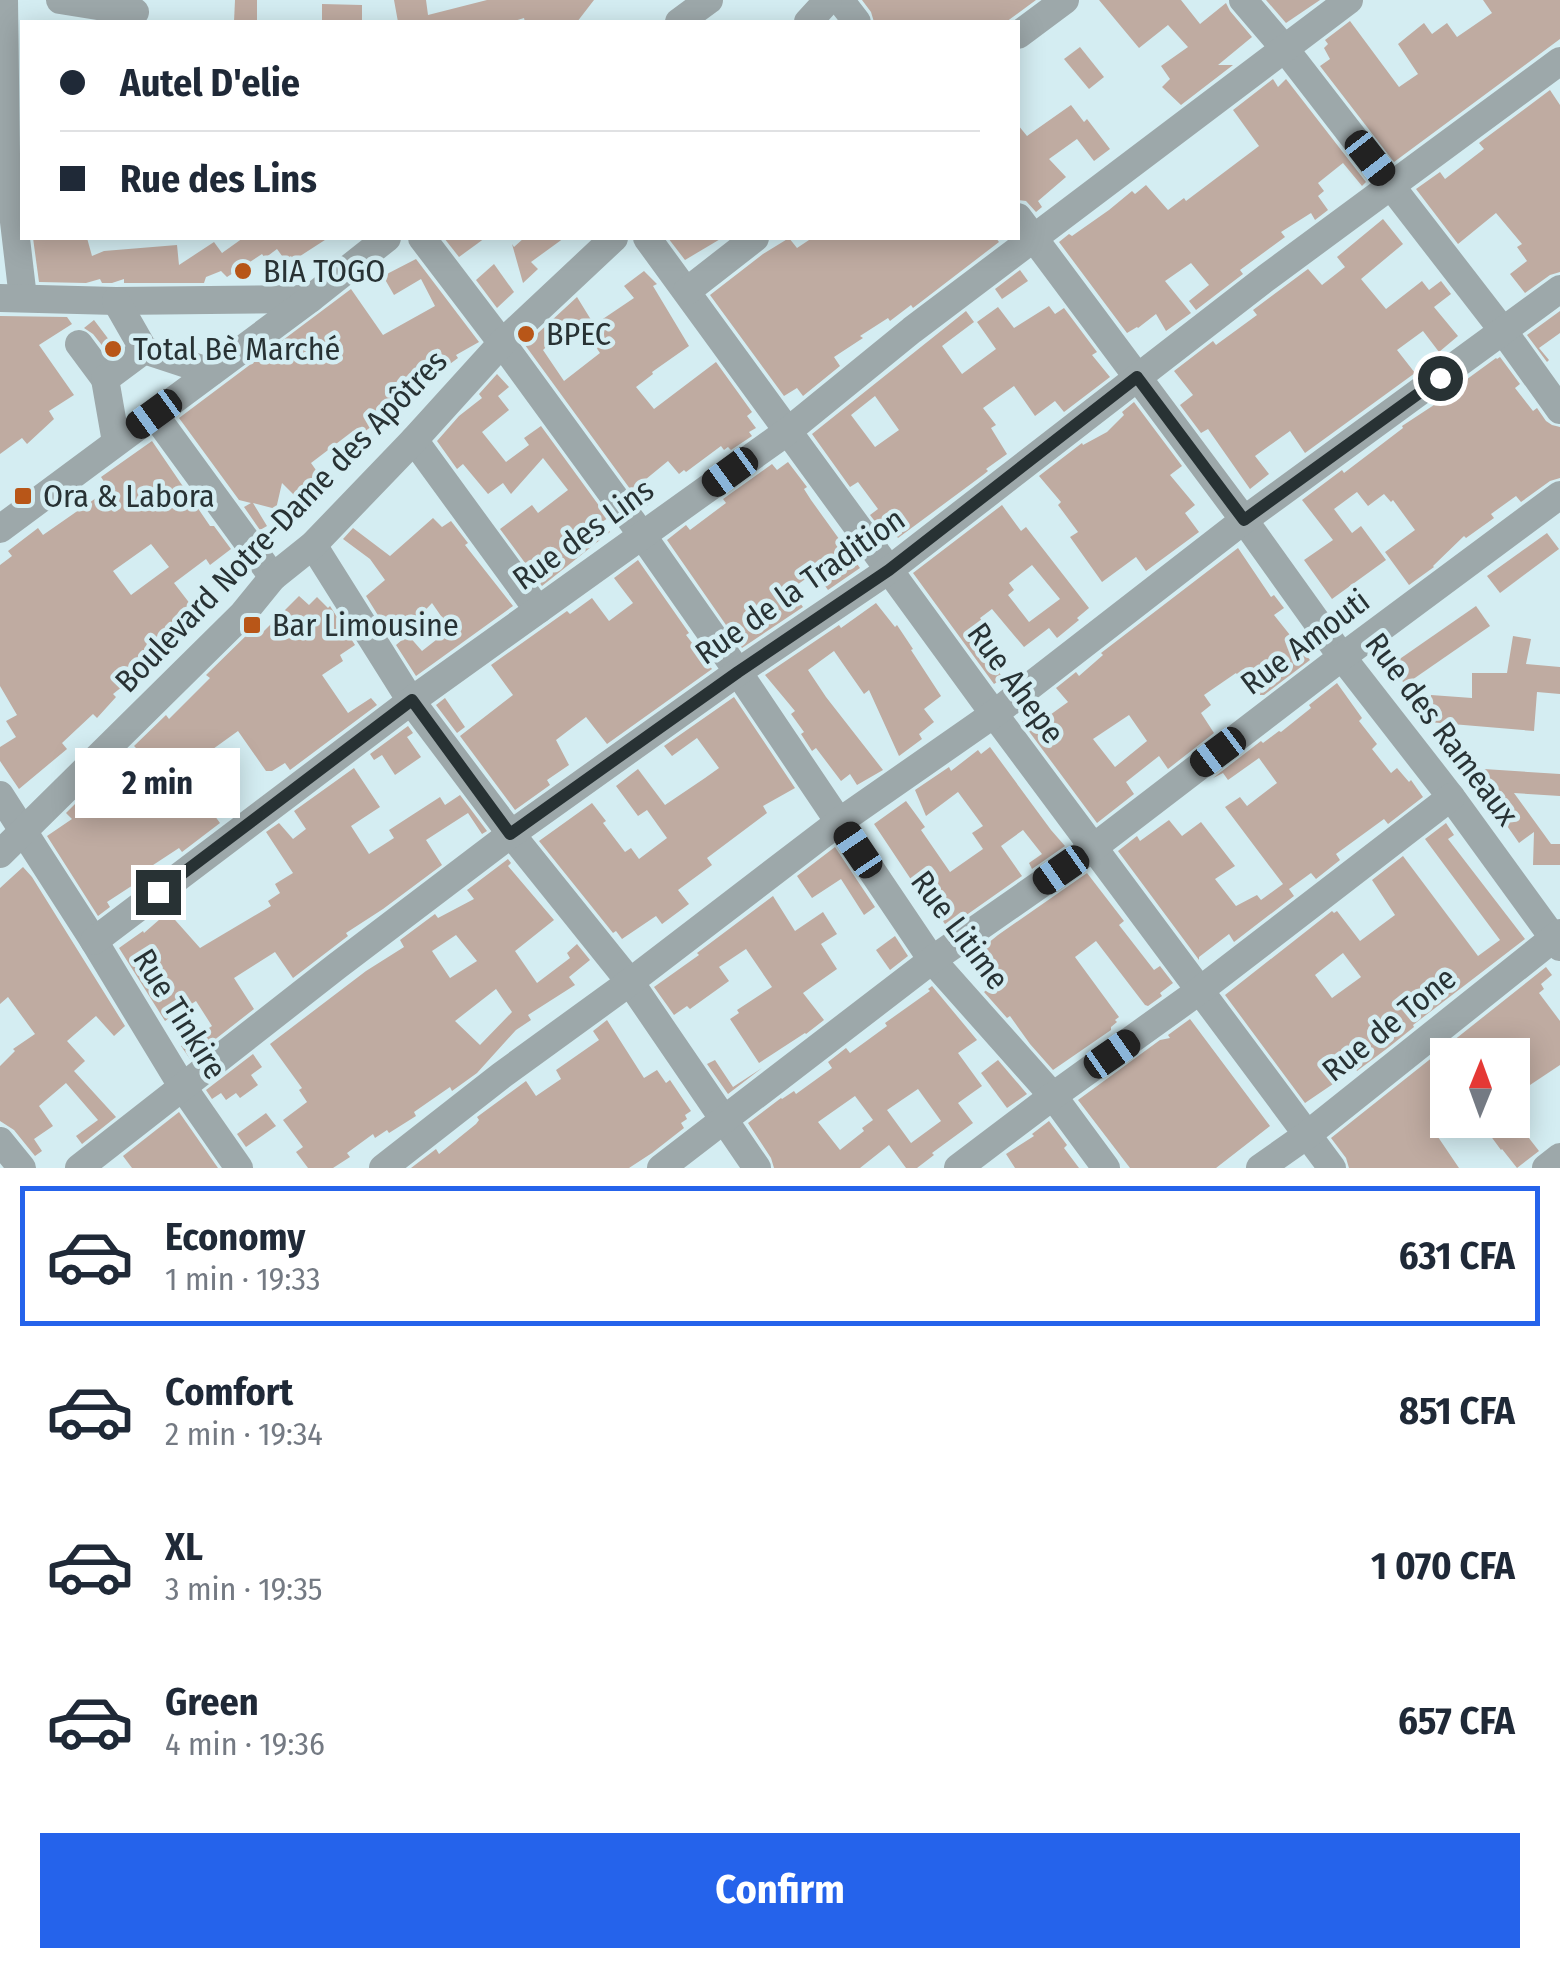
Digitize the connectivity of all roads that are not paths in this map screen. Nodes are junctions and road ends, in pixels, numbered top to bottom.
1 (4, 0) edge
2 (60, 0) edge
3 (708, 0) edge
4 (828, 0) edge
5 (840, 0) edge
6 (1065, 0) edge
7 (1243, 0) edge
8 (1349, 0) edge
9 (135, 12) dead end
10 (682, 20) edge
11 (810, 20) edge
12 (855, 20) edge
13 (1020, 34) edge
14 (1286, 49) junction
15 (1560, 61) edge
16 (10, 154) edge
17 (1390, 186) junction
18 (1026, 227) edge
19 (384, 240) edge
20 (424, 240) edge
21 (612, 240) edge
22 (649, 240) edge
23 (752, 240) edge
24 (1012, 240) edge
25 (1560, 290) edge
26 (687, 291) junction
27 (12, 298) edge
28 (310, 299) junction
29 (116, 301) junction
30 (1504, 332) junction
31 (502, 343) junction
32 (78, 344) dead end
33 (144, 350) junction
34 (211, 372) junction
35 (1137, 377) junction
36 (105, 379) junction
37 (1560, 410) edge
38 (154, 414) junction
39 (788, 431) junction
40 (414, 440) junction
41 (116, 442) junction
42 (1560, 494) edge
43 (1244, 520) junction
44 (0, 529) edge
45 (642, 535) junction
46 (313, 545) junction
47 (889, 570) junction
48 (273, 578) junction
49 (538, 610) junction
50 (1342, 657) junction
51 (738, 672) junction
52 (412, 700) junction
53 (994, 714) junction
54 (0, 795) edge
55 (1451, 797) junction
56 (839, 822) junction
57 (23, 832) junction
58 (510, 834) junction
59 (1094, 847) junction
60 (0, 854) edge
61 (1558, 939) edge
62 (94, 940) junction
63 (932, 960) junction
64 (630, 982) junction
65 (1199, 991) junction
66 (182, 1086) junction
67 (1053, 1096) junction
68 (724, 1119) junction
69 (1307, 1135) junction
70 (0, 1140) edge
71 (1560, 1157) edge
72 (22, 1168) edge
73 (79, 1168) edge
74 (239, 1168) edge
75 (384, 1168) edge
76 (661, 1168) edge
77 (757, 1168) edge
78 (958, 1168) edge
79 (1106, 1168) edge
80 (1260, 1168) edge
81 (1332, 1168) edge
82 (1546, 1168) edge

1 - 16 street
2 - 9 street
3 - 10 street
4 - 11 street
5 - 12 street
6 - 13 street
7 - 14 street
8 - 14 street, Rue des Lins
14 - 17 street
14 - 18 street, Rue des Lins
15 - 17 street, Rue de la Tradition
16 - 27 street
17 - 30 street
17 - 35 street, Rue de la Tradition
18 - 35 street, Rue des Rameaux
19 - 28 street
20 - 31 street, Rue Litime
21 - 31 street, Boulevard Notre-Dame des Apôtres
22 - 26 street, Rue Ahepe
23 - 26 street
24 - 39 street, Rue des Lins
25 - 30 street
26 - 39 street, Rue Ahepe
27 - 29 street
28 - 29 street
28 - 34 street
29 - 33 street
30 - 37 street
30 - 43 street
31 - 40 street, Boulevard Notre-Dame des Apôtres
31 - 45 street, Rue Litime
32 - 36 street
33 - 34 street
33 - 36 street
34 - 38 street
35 - 43 street, Rue des Rameaux
35 - 47 street, Rue de la Tradition
36 - 41 street
38 - 41 street
38 - 48 street
39 - 45 street, Rue des Lins
39 - 47 street, Rue Ahepe
40 - 46 street, Boulevard Notre-Dame des Apôtres
40 - 49 street
41 - 44 street
42 - 50 street, Rue Amouti
43 - 50 street, Rue des Rameaux
43 - 53 street
45 - 49 street, Rue des Lins
45 - 51 street, Rue Litime
46 - 48 street, Boulevard Notre-Dame des Apôtres
46 - 52 street
47 - 51 street, Rue de la Tradition
47 - 53 street, Rue Ahepe
48 - 57 street, Boulevard Notre-Dame des Apôtres
49 - 52 street, Rue des Lins
50 - 55 street, Rue des Rameaux
50 - 59 street, Rue Amouti
51 - 56 street, Rue Litime
51 - 58 street, Rue de la Tradition
52 - 58 street
52 - 62 street, Rue des Lins
53 - 56 street
53 - 59 street, Rue Ahepe
54 - 57 street, Rue Tinkire
55 - 61 street, Rue des Rameaux
55 - 65 street
56 - 63 street, Rue Litime
56 - 64 street
57 - 60 street, Boulevard Notre-Dame des Apôtres
57 - 62 street, Rue Tinkire
58 - 64 street
58 - 66 street, Rue de la Tradition
59 - 63 street, Rue Amouti
59 - 65 street, Rue Ahepe
61 - 69 street, Rue de Tone
62 - 66 street, Rue Tinkire
63 - 67 street, Rue Litime
63 - 68 street, Rue Amouti
64 - 68 street
64 - 75 street
65 - 67 street
65 - 69 street, Rue Ahepe
66 - 73 street, Rue de la Tradition
66 - 74 street, Rue Tinkire
67 - 78 street
67 - 79 street, Rue Litime
68 - 76 street, Rue Amouti
68 - 77 street
69 - 80 street, Rue de Tone
69 - 81 street, Rue Ahepe
70 - 72 street
71 - 82 street

